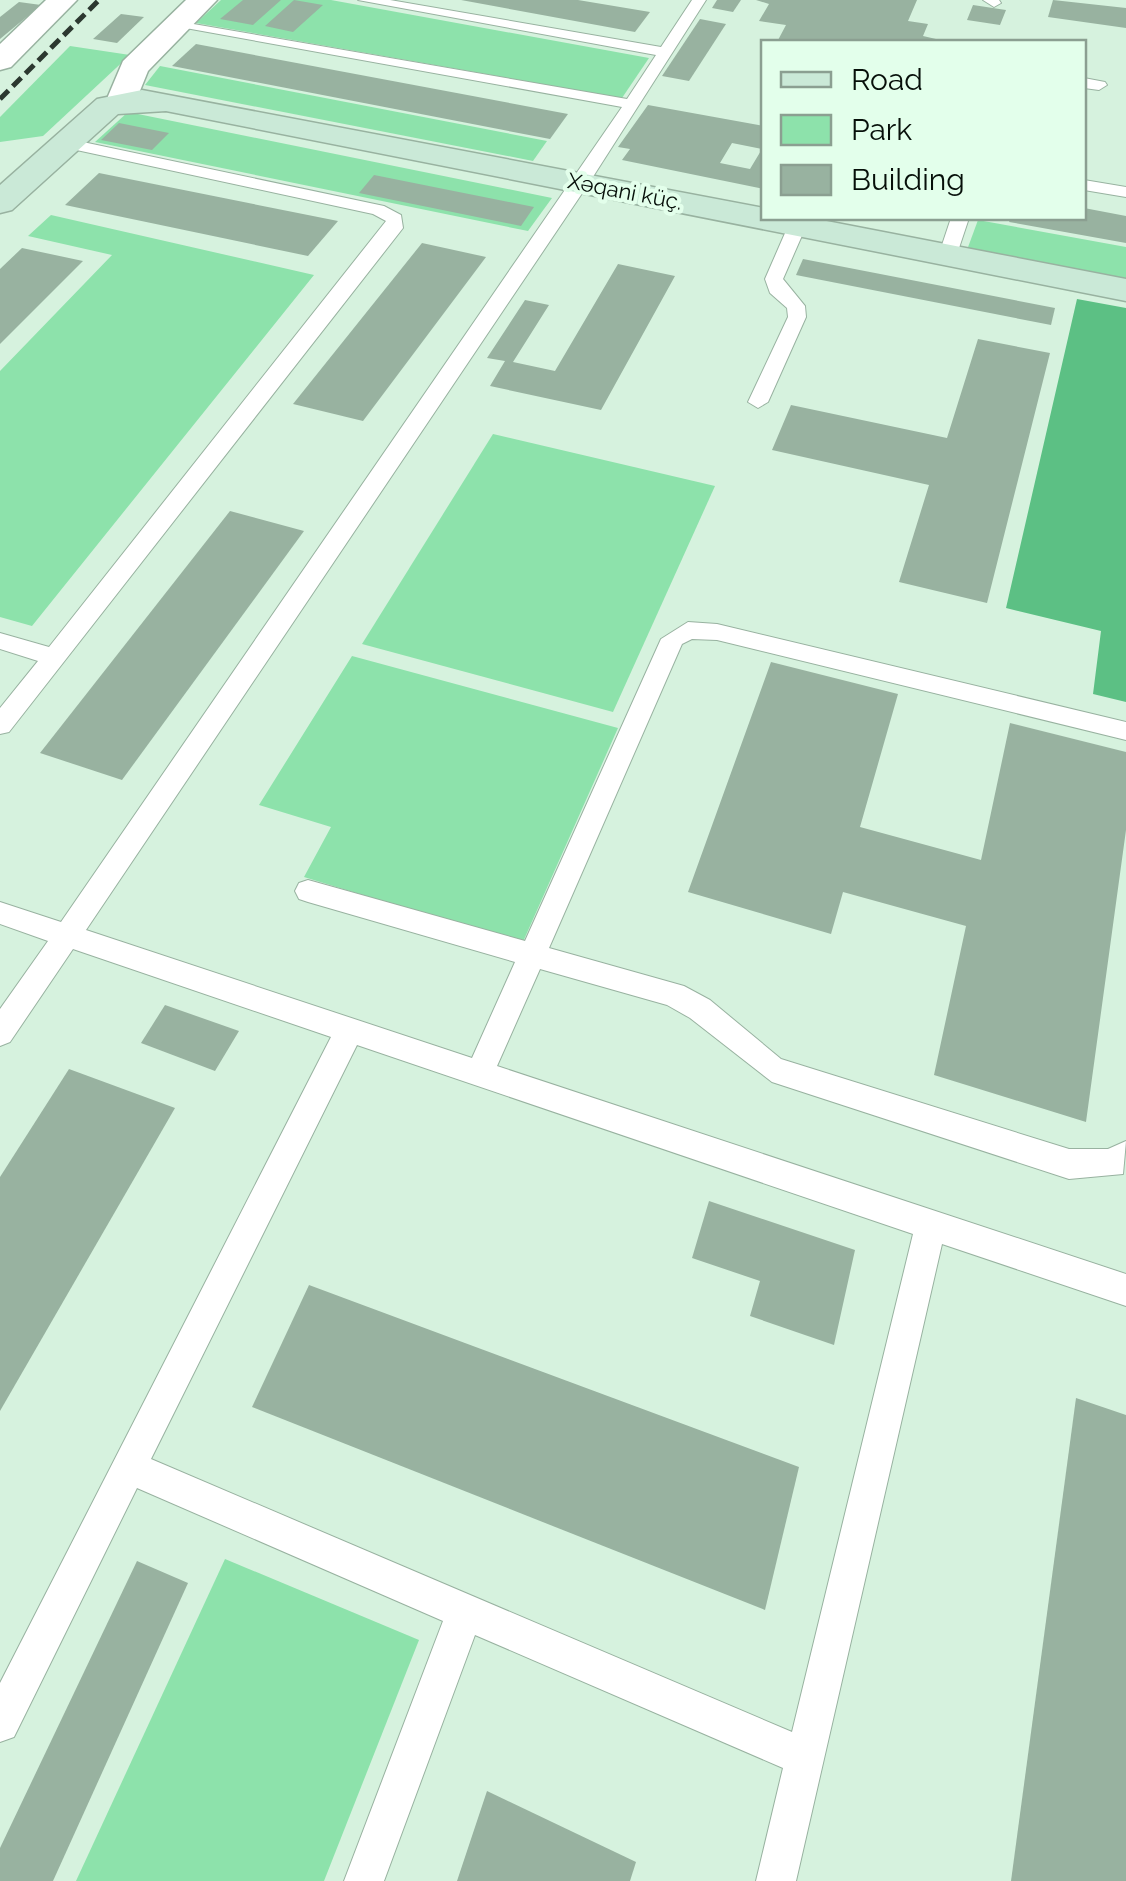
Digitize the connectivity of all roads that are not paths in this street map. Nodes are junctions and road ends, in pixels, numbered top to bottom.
1 (204, 0) edge
2 (365, 0) edge
3 (699, 0) edge
4 (55, 1) edge
5 (176, 25) junction
6 (664, 52) junction
7 (0, 62) edge
8 (122, 102) junction
9 (630, 104) junction
10 (64, 144) junction
11 (0, 161) edge
12 (38, 167) junction
13 (581, 183) junction
14 (1086, 185) edge
15 (1126, 192) edge
16 (0, 203) edge
17 (761, 217) edge
18 (777, 220) edge
19 (959, 220) edge
20 (798, 224) junction
21 (948, 254) junction
22 (1126, 290) edge
23 (758, 402) dead end
24 (0, 640) edge
25 (54, 657) junction
26 (0, 725) edge
27 (1126, 731) edge
28 (308, 890) dead end
29 (0, 913) edge
30 (68, 935) junction
31 (531, 957) junction
32 (350, 1031) junction
33 (0, 1033) edge
34 (479, 1074) junction
35 (1126, 1155) edge
36 (931, 1224) junction
37 (1126, 1290) edge
38 (131, 1468) junction
39 (465, 1612) junction
40 (0, 1723) edge
41 (806, 1758) junction
42 (364, 1881) edge
43 (776, 1881) edge

1 - 5 street
2 - 6 lane
3 - 6 lane
4 - 7 street
5 - 8 street
5 - 9 lane
6 - 9 lane
8 - 10 street
8 - 13 street, Xəqani küç.
9 - 13 lane
10 - 12 street
10 - 25 lane
11 - 12 street
12 - 16 street
13 - 17 street, Xəqani küç.
13 - 30 lane
14 - 15 lane
18 - 20 street, Xəqani küç.
19 - 21 lane
20 - 21 street, Xəqani küç.
20 - 23 lane
21 - 22 street, Xəqani küç.
24 - 25 lane
25 - 26 lane
27 - 31 lane
28 - 31 lane
29 - 30 lane
30 - 32 lane
30 - 33 lane
31 - 34 lane
31 - 35 lane
32 - 34 lane
32 - 38 lane
34 - 36 lane
36 - 37 lane
36 - 41 lane
38 - 39 lane
38 - 40 lane
39 - 41 lane
39 - 42 lane
41 - 43 lane

